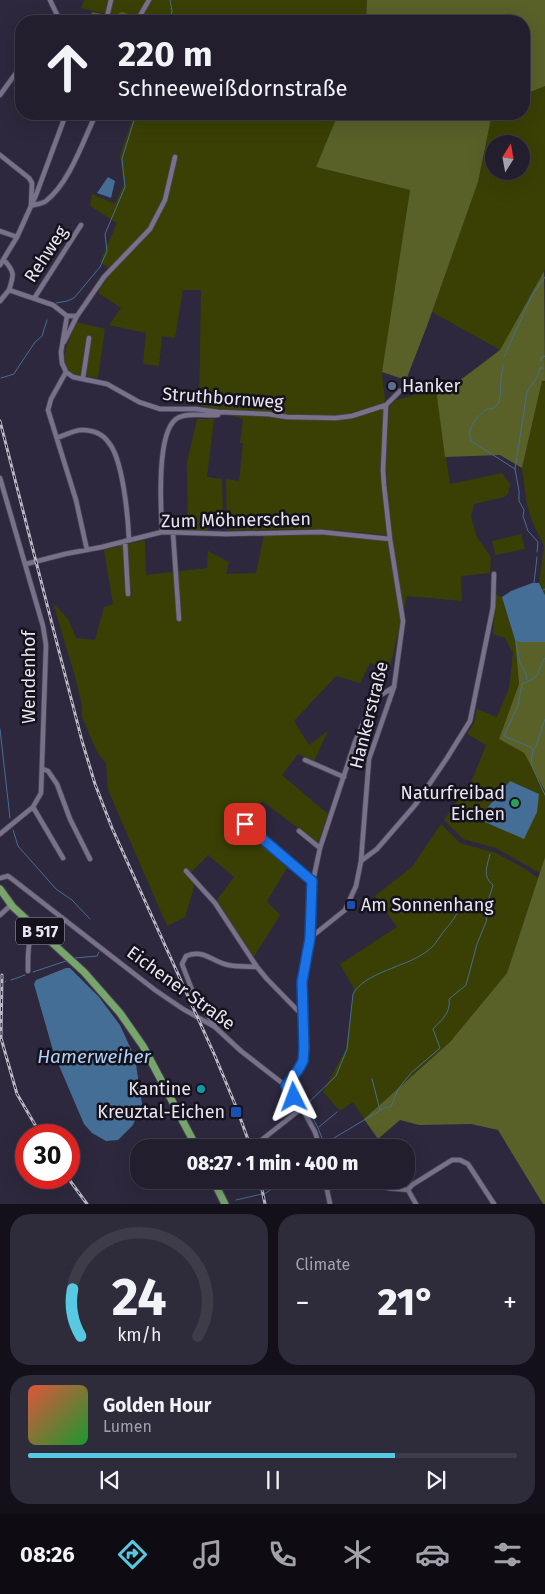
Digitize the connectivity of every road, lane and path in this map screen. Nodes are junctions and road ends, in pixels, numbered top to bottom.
1 (50, 0) edge
2 (111, 0) edge
3 (149, 0) edge
4 (58, 15) edge
5 (107, 15) edge
6 (140, 15) edge
7 (15, 74) edge
8 (0, 95) edge
9 (64, 120) edge
10 (93, 120) edge
11 (0, 156) edge
12 (175, 157) dead end
13 (31, 206) junction
14 (81, 226) dead end
15 (0, 231) edge
16 (17, 237) junction
17 (4, 260) junction
18 (0, 265) edge
19 (9, 290) junction
20 (35, 298) junction
21 (0, 300) edge
22 (67, 316) junction
23 (77, 316) junction
24 (89, 338) dead end
25 (62, 347) junction
26 (66, 372) junction
27 (83, 378) junction
28 (400, 391) dead end
29 (386, 405) junction
30 (218, 412) junction
31 (57, 438) junction
32 (0, 478) edge
33 (162, 532) junction
34 (173, 533) junction
35 (390, 539) junction
36 (127, 541) junction
37 (87, 550) junction
38 (26, 564) junction
39 (494, 574) dead end
40 (128, 594) dead end
41 (179, 619) dead end
42 (394, 686) junction
43 (305, 760) dead end
44 (42, 768) junction
45 (344, 777) junction
46 (33, 807) junction
47 (245, 824) dead end
48 (299, 832) dead end
49 (0, 834) edge
50 (320, 848) junction
51 (62, 858) dead end
52 (90, 859) dead end
53 (361, 861) junction
54 (186, 871) dead end
55 (0, 878) edge
56 (312, 881) junction
57 (0, 889) edge
58 (11, 905) junction
59 (0, 915) edge
60 (36, 928) junction
61 (310, 938) junction
62 (257, 967) junction
63 (28, 971) dead end
64 (303, 1016) junction
65 (215, 1027) junction
66 (286, 1086) junction
67 (302, 1108) junction
68 (192, 1139) edge
69 (263, 1139) edge
70 (317, 1139) edge
71 (218, 1189) edge
72 (327, 1189) edge
73 (388, 1189) edge
74 (408, 1190) junction
75 (225, 1204) edge
76 (330, 1204) edge
77 (416, 1204) edge
78 (494, 1204) edge

1 - 4 street
2 - 5 street
3 - 6 street
7 - 8 street
9 - 13 street
10 - 13 street
11 - 13 street
12 - 23 street
13 - 16 street
14 - 20 street, Rehweg
15 - 16 street
16 - 17 street
17 - 18 street
17 - 19 street
19 - 20 street
19 - 21 street
20 - 22 street
22 - 23 street
22 - 25 street
23 - 25 street
24 - 27 street
25 - 26 street
26 - 27 street, Struthbornweg
26 - 31 street
27 - 30 street, Struthbornweg
28 - 29 street
29 - 30 street, Struthbornweg
29 - 35 street, Hankerstraße
30 - 33 street
31 - 36 street
31 - 37 street
32 - 38 street, Wendenhof
33 - 34 street, Zum Möhnerschen
33 - 36 street, Zum Möhnerschen
34 - 35 street, Zum Möhnerschen
34 - 41 street
35 - 42 street, Hankerstraße
36 - 37 street, Zum Möhnerschen
36 - 40 street
37 - 38 street, Zum Möhnerschen
38 - 44 street, Wendenhof
39 - 53 street
42 - 45 street
42 - 53 street, Hankerstraße
43 - 45 street
44 - 46 street, Wendenhof
44 - 52 street
45 - 50 street
46 - 49 street
46 - 51 street
47 - 56 street
48 - 50 street
50 - 56 street
53 - 61 street, Hankerstraße
54 - 62 street
55 - 65 street, Eichener Straße
56 - 61 street
57 - 58 main road, B 517
58 - 59 street
58 - 60 main road, B 517
60 - 63 street
60 - 68 main road, B 517
61 - 64 street
62 - 64 street
62 - 65 street
64 - 66 street
65 - 66 street, Eichener Straße
66 - 67 street, Eichener Straße
67 - 69 street
67 - 70 street, Eichener Straße
71 - 75 main road
72 - 76 street
73 - 74 street
74 - 77 street
74 - 78 street

